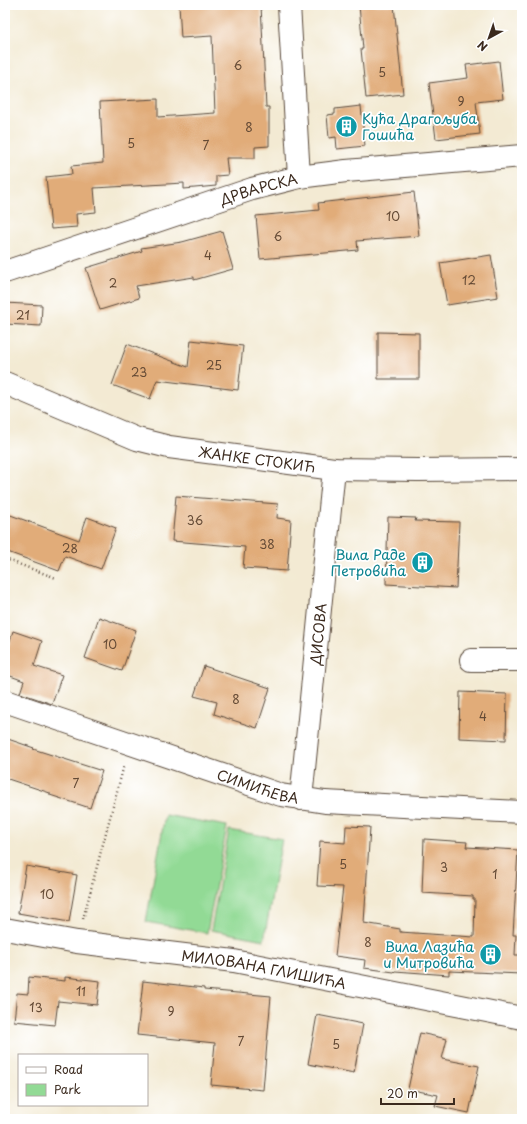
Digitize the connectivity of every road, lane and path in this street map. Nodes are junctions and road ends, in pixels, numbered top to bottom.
1 (289, 5) edge
2 (522, 156) edge
3 (299, 176) junction
4 (5, 272) edge
5 (5, 383) edge
6 (334, 469) junction
7 (522, 469) edge
8 (5, 559) edge
9 (56, 578) dead end
10 (471, 660) dead end
11 (522, 660) edge
12 (5, 701) edge
13 (130, 743) junction
14 (301, 799) junction
15 (522, 812) edge
16 (5, 929) edge
17 (77, 942) junction
18 (522, 1018) edge

1 - 3 street
2 - 3 street, ДРВАРСКА
3 - 4 street, ДРВАРСКА
5 - 6 street, ЖАНКЕ СТОКИЋ
6 - 7 street, ЖАНКЕ СТОКИЋ
6 - 14 street, ДИСОВА
8 - 9 path
10 - 11 street
12 - 13 street, СИМИЋЕВА
13 - 14 street, СИМИЋЕВА
13 - 17 path
14 - 15 street, СИМИЋЕВА
16 - 17 street, МИЛОВАНА ГЛИШИЋА
17 - 18 street, МИЛОВАНА ГЛИШИЋА

